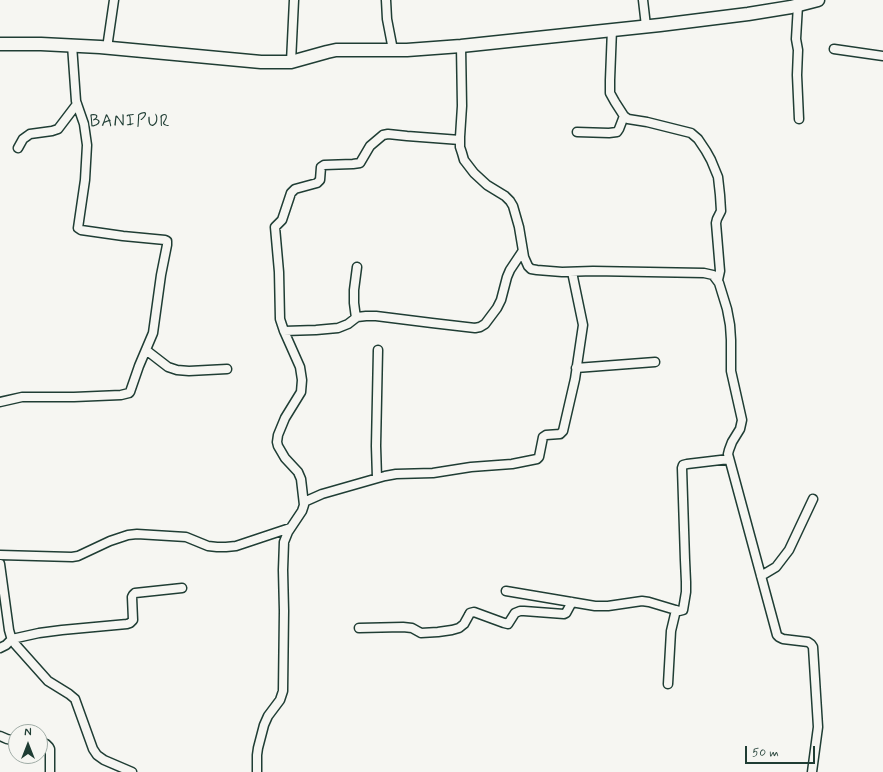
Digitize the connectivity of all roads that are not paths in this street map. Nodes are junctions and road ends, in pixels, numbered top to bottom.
1 (114, 0) edge
2 (294, 0) edge
3 (386, 0) edge
4 (644, 0) edge
5 (818, 0) edge
6 (798, 6) junction
7 (646, 26) junction
8 (612, 29) junction
9 (0, 44) edge
10 (72, 45) junction
11 (461, 46) junction
12 (108, 48) junction
13 (834, 49) dead end
14 (393, 50) junction
15 (883, 56) edge
16 (291, 62) junction
17 (76, 104) junction
18 (624, 116) junction
19 (799, 119) dead end
20 (577, 132) dead end
21 (460, 140) junction
22 (18, 148) dead end
23 (522, 252) junction
24 (357, 267) dead end
25 (572, 272) junction
26 (718, 280) junction
27 (356, 318) junction
28 (284, 331) junction
29 (146, 350) junction
30 (378, 350) dead end
31 (655, 362) dead end
32 (576, 368) junction
33 (227, 369) dead end
34 (0, 402) edge
35 (729, 459) junction
36 (377, 478) junction
37 (814, 499) dead end
38 (304, 502) junction
39 (290, 528) junction
40 (0, 555) edge
41 (0, 564) edge
42 (761, 576) junction
43 (182, 588) dead end
44 (506, 591) dead end
45 (572, 602) junction
46 (676, 610) junction
47 (359, 628) dead end
48 (12, 639) junction
49 (0, 648) edge
50 (668, 684) dead end
51 (48, 746) edge
52 (50, 772) edge
53 (132, 772) edge
54 (257, 772) edge
55 (812, 772) edge

1 - 12 street
2 - 16 street
3 - 14 street
4 - 7 street
5 - 6 street
6 - 7 street
6 - 19 street
7 - 8 street
8 - 11 street
8 - 18 street
9 - 10 street
10 - 12 street
10 - 17 street
11 - 14 street
11 - 21 street
12 - 16 street
13 - 15 street
14 - 16 street
17 - 22 street
17 - 29 street
18 - 20 street
18 - 26 street
21 - 23 street
21 - 28 street
23 - 25 street
23 - 27 street
24 - 27 street
25 - 26 street
25 - 32 street
26 - 35 street
27 - 28 street
28 - 38 street
29 - 33 street
29 - 34 street
30 - 36 street
31 - 32 street
32 - 36 street
35 - 42 street
35 - 46 street
36 - 38 street
37 - 42 street
38 - 39 street
39 - 40 street
39 - 54 street
41 - 48 street
42 - 55 street
43 - 48 street
44 - 45 street
45 - 46 street
45 - 47 street
46 - 50 street
48 - 49 street
48 - 53 street
51 - 52 street

